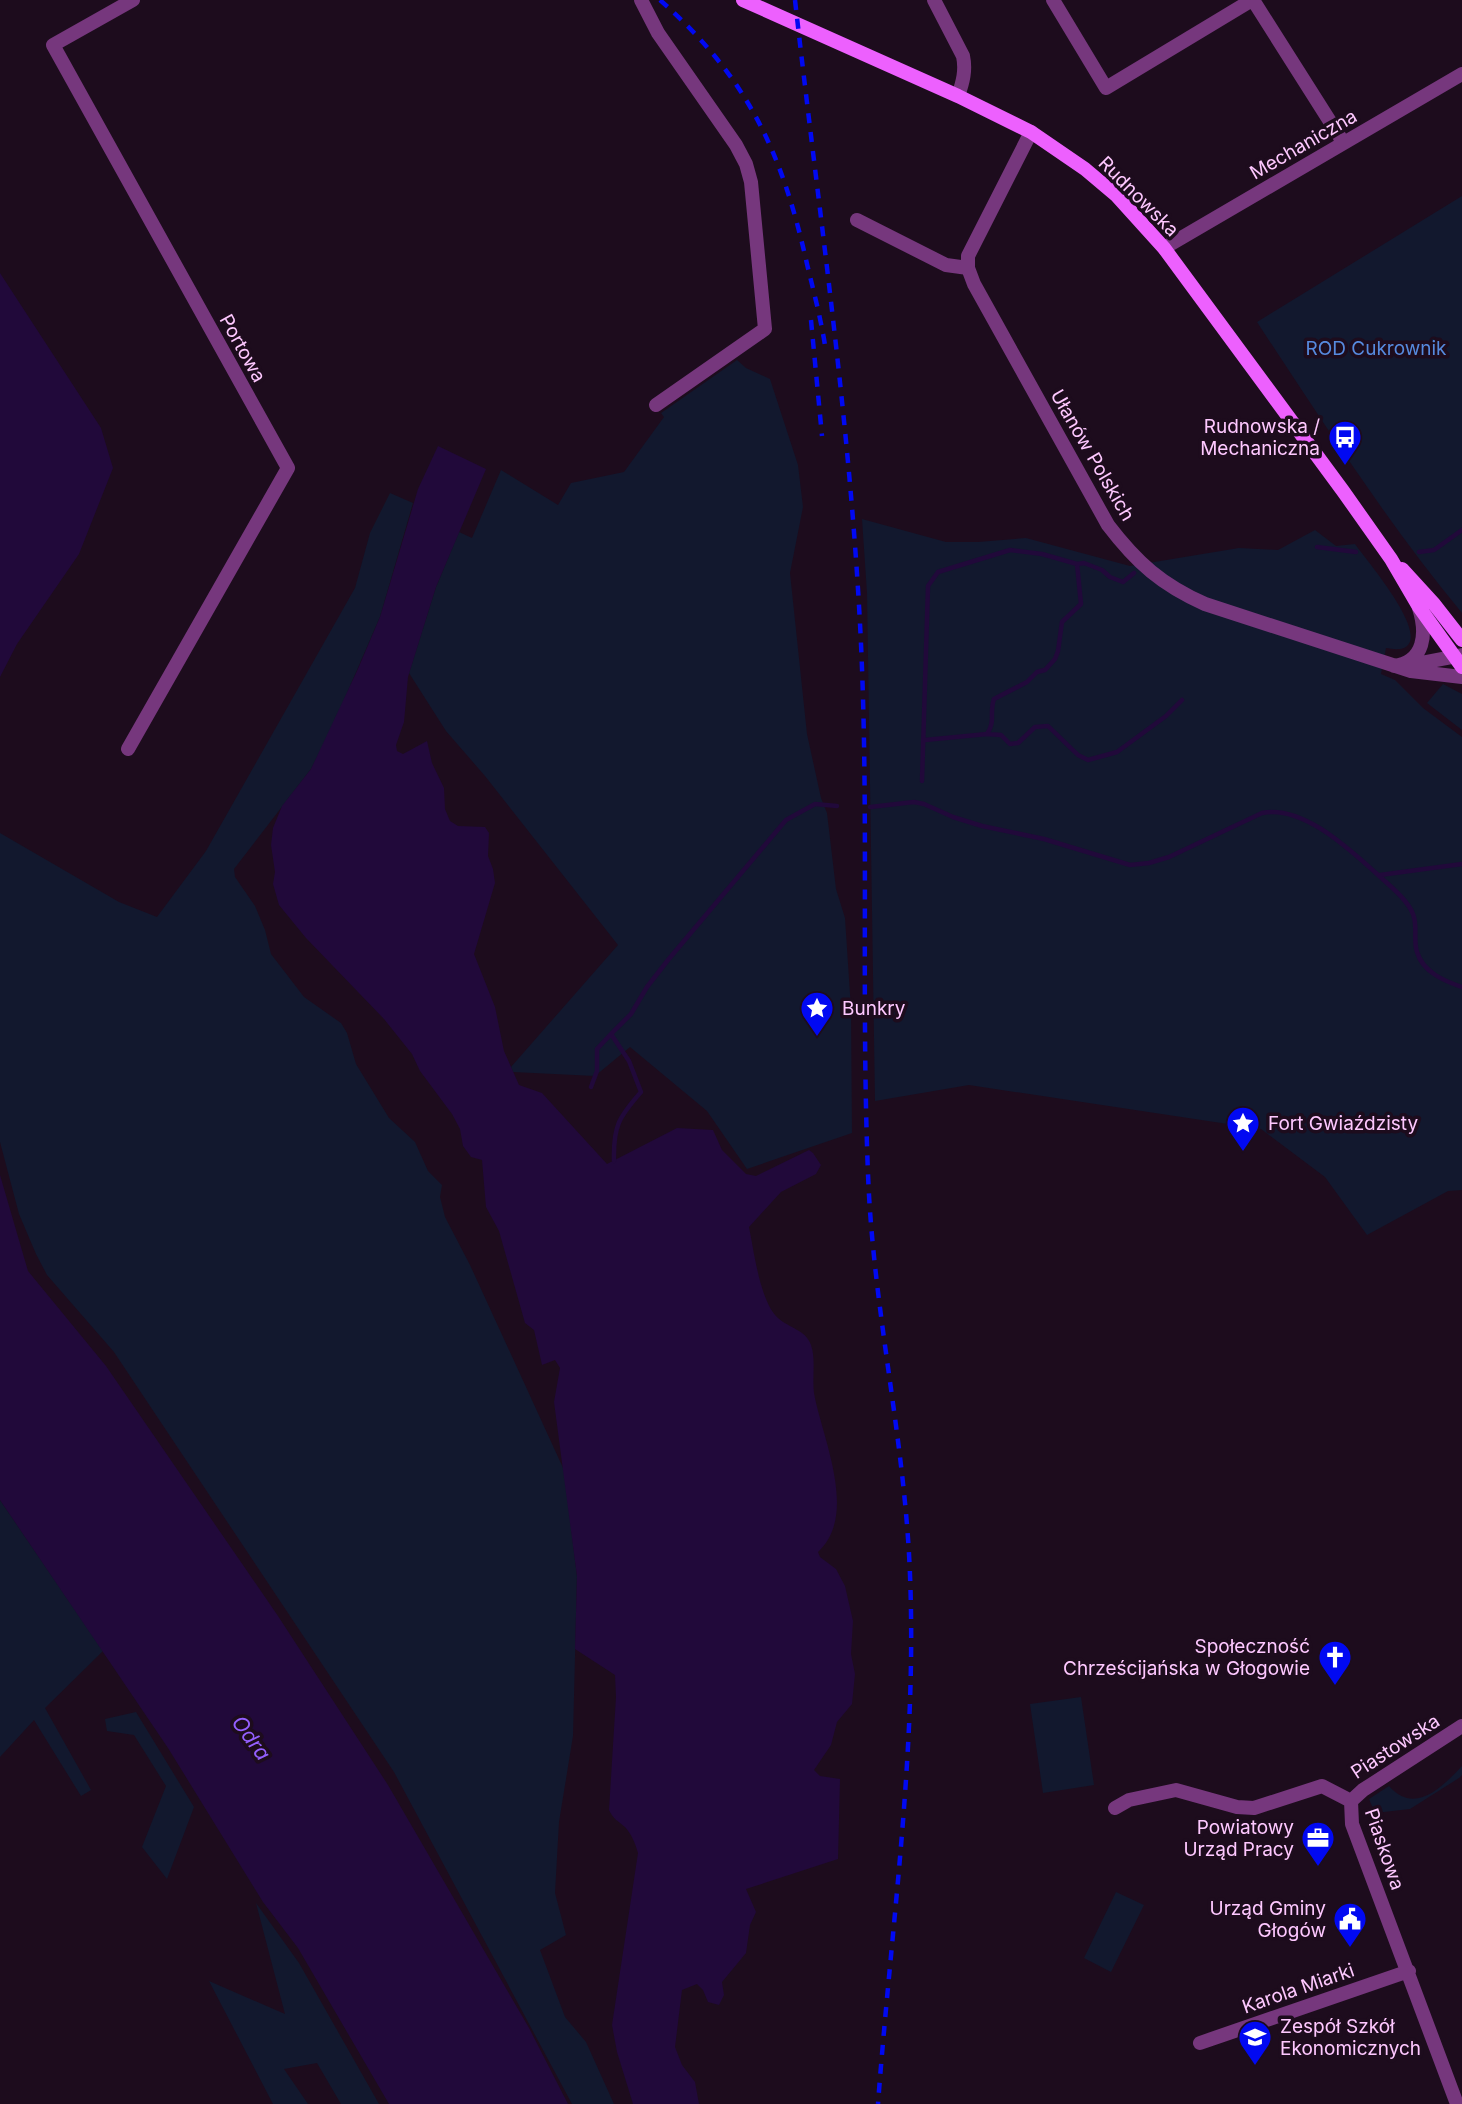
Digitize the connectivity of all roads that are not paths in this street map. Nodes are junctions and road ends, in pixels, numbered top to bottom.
1 (134, 0) edge
2 (641, 0) edge
3 (934, 0) edge
4 (1053, 0) edge
5 (1253, 0) edge
6 (749, 3) edge
7 (1462, 74) edge
8 (958, 96) junction
9 (1031, 132) junction
10 (1343, 142) junction
11 (857, 220) dead end
12 (1164, 248) junction
13 (968, 268) junction
14 (656, 405) dead end
15 (1391, 559) junction
16 (1419, 607) junction
17 (1462, 640) edge
18 (1459, 659) edge
19 (1394, 666) junction
20 (1462, 677) edge
21 (128, 749) dead end
22 (1462, 1726) edge
23 (1351, 1801) junction
24 (1115, 1808) dead end
25 (1409, 1971) junction
26 (1200, 2043) dead end
27 (1457, 2104) edge

1 - 21 street, Portowa
2 - 14 street
3 - 8 street
4 - 5 street
5 - 10 street
6 - 8 main road, Rudnowska
7 - 10 street, Mechaniczna
8 - 9 main road, Rudnowska
9 - 12 main road, Rudnowska
9 - 13 street
10 - 12 street, Mechaniczna
11 - 13 street
12 - 15 main road, Rudnowska
13 - 19 street, Ułanów Polskich
15 - 16 main road, Rudnowska
15 - 17 main road, Rudnowska
16 - 18 main road, Rudnowska
16 - 19 street
18 - 19 street, Ułanów Polskich
19 - 20 street, Ułanów Polskich
22 - 23 street, Piastowska
23 - 24 street, Piaskowa
23 - 25 street, Piaskowa
25 - 26 street, Karola Miarki
25 - 27 street, Piaskowa

